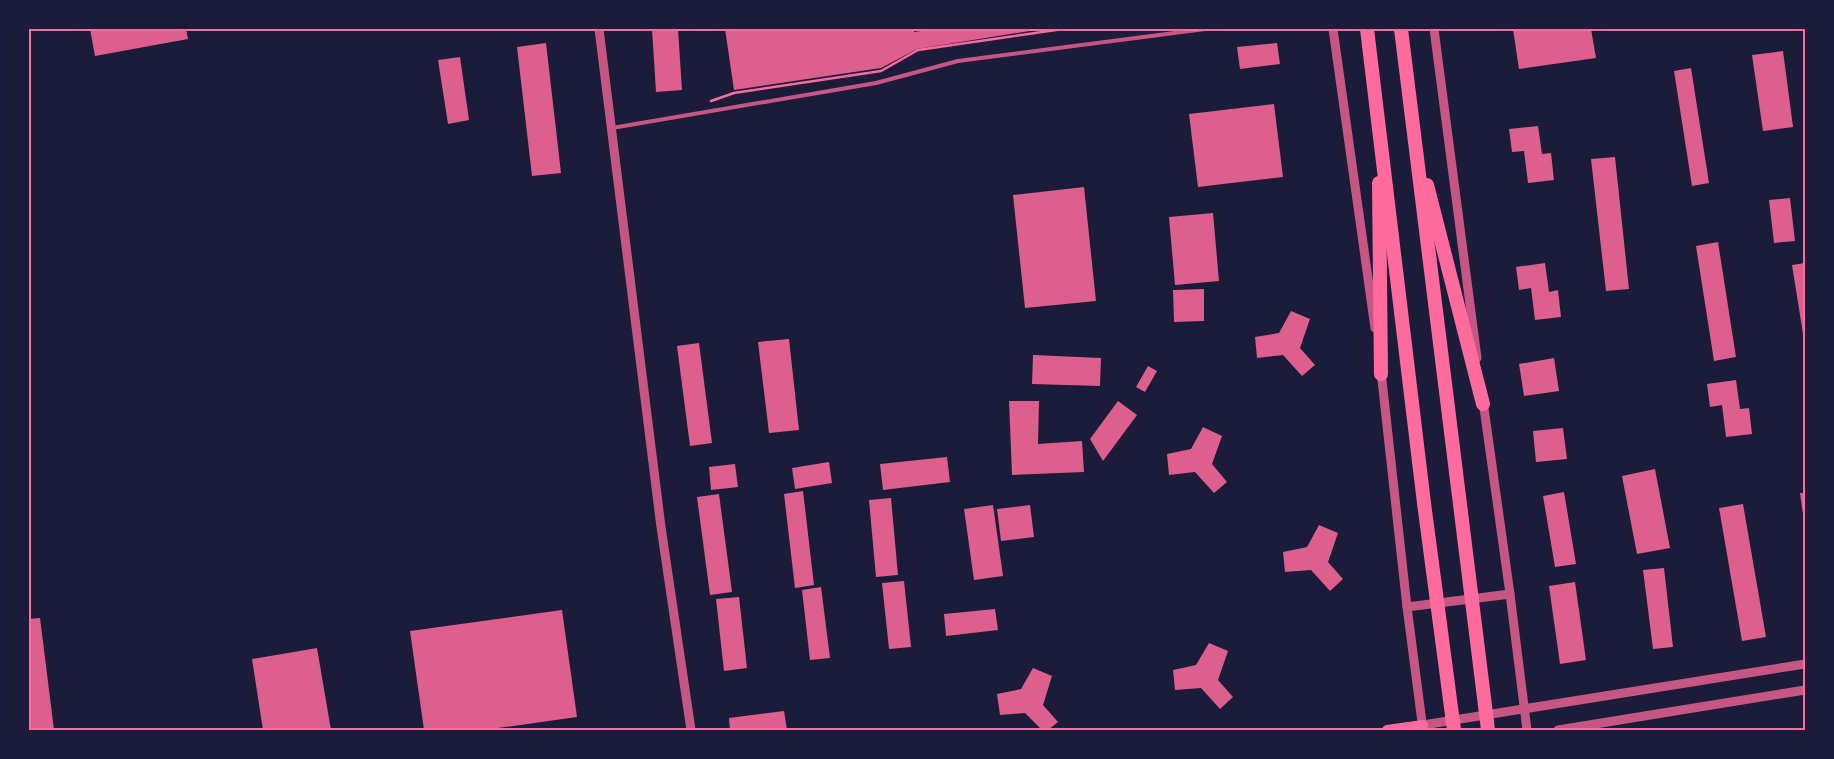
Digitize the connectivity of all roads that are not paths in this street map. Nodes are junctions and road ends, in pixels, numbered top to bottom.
1 (599, 29) edge
2 (1205, 29) edge
3 (1334, 29) edge
4 (1367, 29) edge
5 (1401, 29) edge
6 (1434, 29) edge
7 (1166, 31) edge
8 (1378, 107) junction
9 (612, 128) junction
10 (1413, 128) junction
11 (1381, 374) junction
12 (1483, 404) junction
13 (1510, 594) junction
14 (1407, 606) junction
15 (1805, 664) edge
16 (1805, 690) edge
17 (1524, 709) junction
18 (1423, 728) edge
19 (691, 730) edge
20 (1387, 730) edge
21 (1454, 730) edge
22 (1488, 730) edge
23 (1527, 730) edge
24 (1558, 730) edge

1 - 9 street
2 - 7 lane
3 - 11 street
4 - 8 highway
5 - 10 highway
6 - 12 street
7 - 9 lane
8 - 11 highway
8 - 21 highway
9 - 19 street
10 - 12 highway
10 - 22 highway
11 - 14 street
12 - 13 street
13 - 14 street
13 - 17 street
14 - 18 street
15 - 17 street
16 - 24 street
17 - 18 street
17 - 23 street
18 - 20 main road

